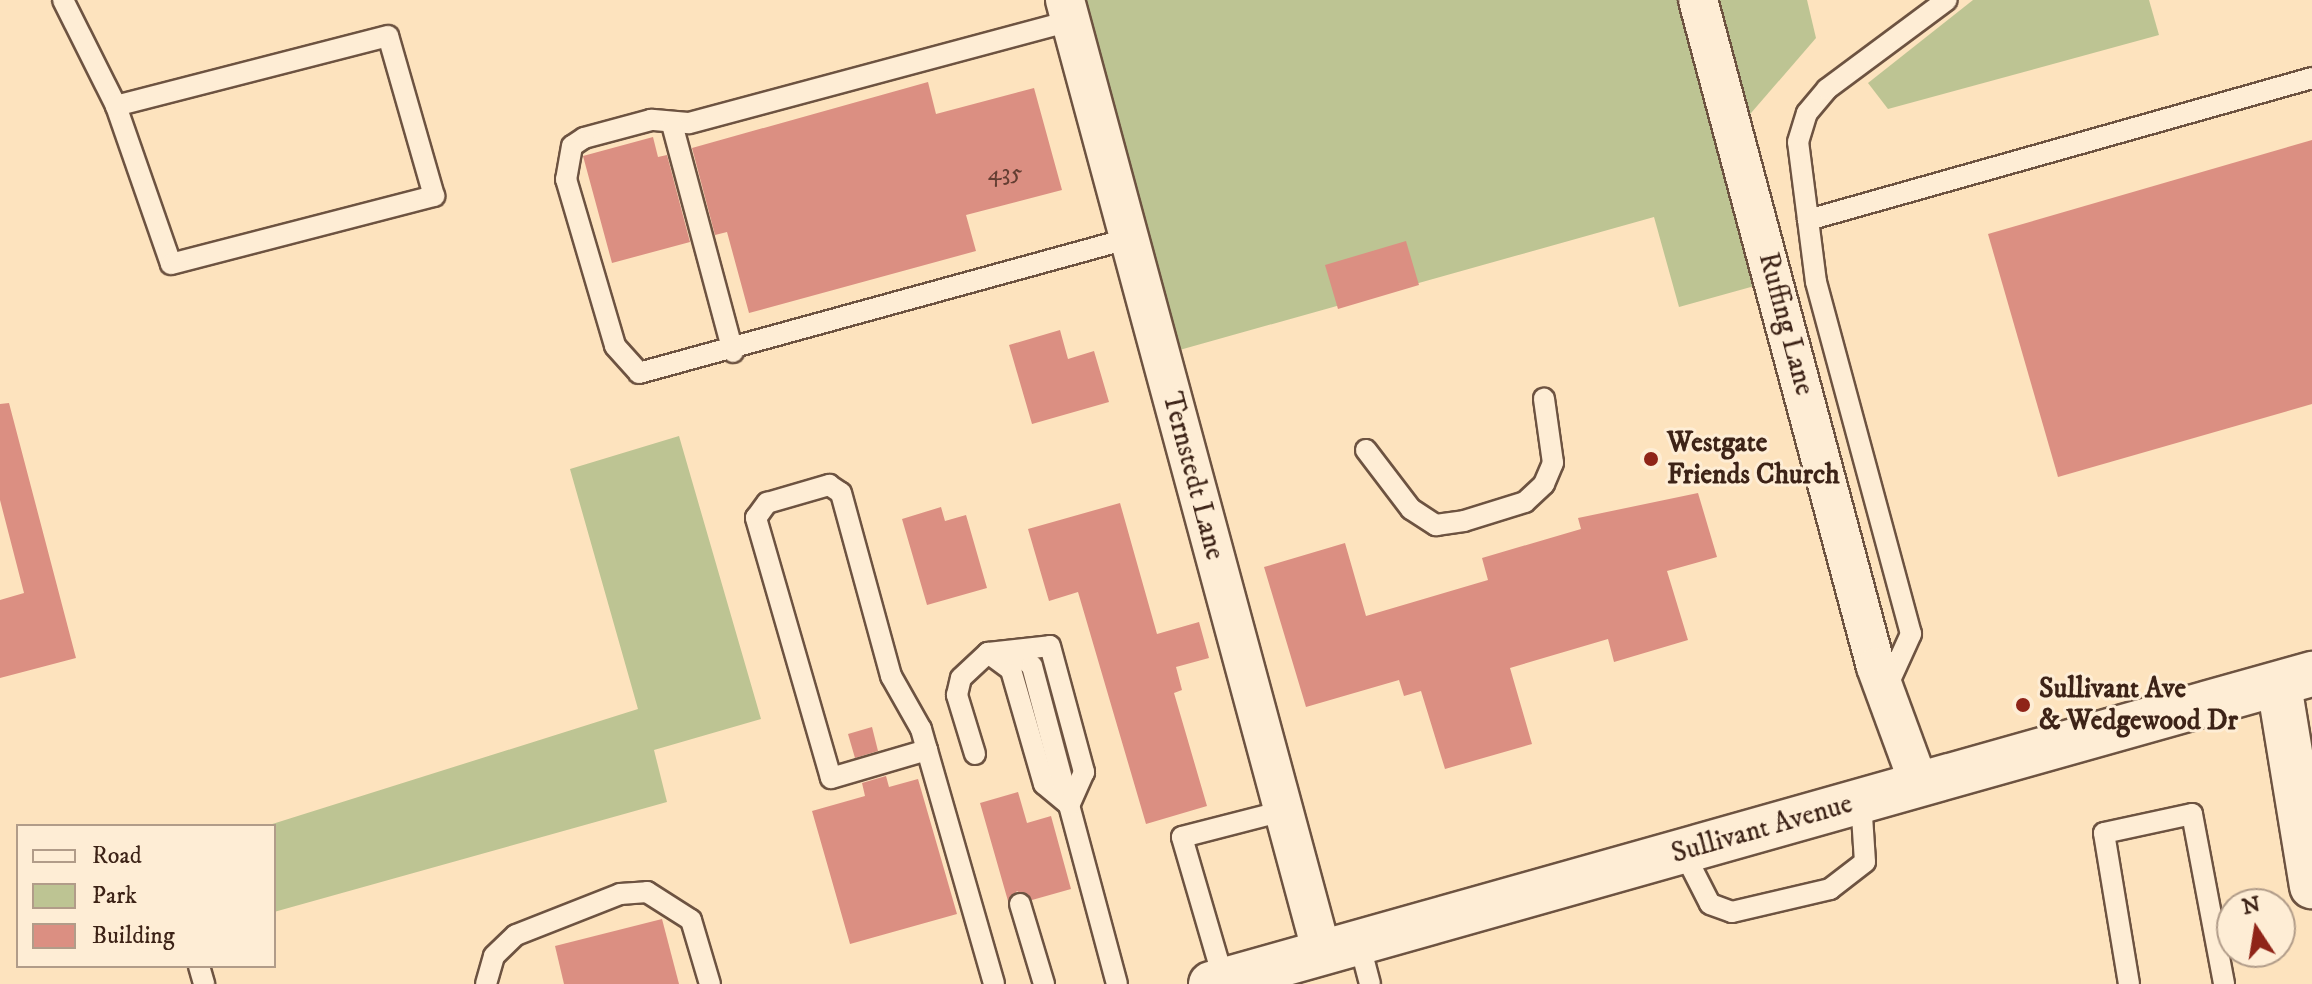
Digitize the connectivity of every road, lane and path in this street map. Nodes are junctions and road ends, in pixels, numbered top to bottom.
1 (63, 0) edge
2 (1698, 0) edge
3 (1947, 0) edge
4 (1068, 10) edge
5 (2312, 78) edge
6 (116, 106) junction
7 (672, 124) junction
8 (1808, 220) junction
9 (1127, 239) junction
10 (733, 352) junction
11 (1544, 399) dead end
12 (1366, 450) dead end
13 (988, 653) junction
14 (2295, 680) edge
15 (1885, 691) junction
16 (927, 750) junction
17 (975, 754) dead end
18 (2304, 780) edge
19 (1919, 784) junction
20 (1861, 800) junction
21 (1069, 805) junction
22 (1283, 811) junction
23 (1683, 851) junction
24 (2312, 886) edge
25 (1020, 904) dead end
26 (1340, 948) junction
27 (1218, 982) edge
28 (486, 984) edge
29 (710, 984) edge
30 (994, 984) edge
31 (1044, 984) edge
32 (1117, 984) edge
33 (1370, 984) edge
34 (2129, 984) edge
35 (2224, 984) edge

1 - 6 lane
2 - 15 street, Ruffing Lane
3 - 8 lane
4 - 7 lane
4 - 9 street, Ternstedt Lane
5 - 8 lane
6 - 6 lane
7 - 10 lane
7 - 10 lane
8 - 15 lane
9 - 10 lane
9 - 22 street, Ternstedt Lane
11 - 12 lane
13 - 17 lane
13 - 21 lane
13 - 21 lane
14 - 18 main road
14 - 19 main road, Sullivant Avenue
15 - 19 street, Ruffing Lane
16 - 16 lane
16 - 30 lane
18 - 24 main road
19 - 20 main road, Sullivant Avenue
20 - 23 main road, Sullivant Avenue
20 - 23 lane
21 - 32 lane
22 - 26 street, Ternstedt Lane
22 - 27 lane
23 - 26 main road, Sullivant Avenue
25 - 31 lane
26 - 27 main road, Sullivant Avenue
26 - 33 lane
28 - 29 lane
34 - 35 lane

